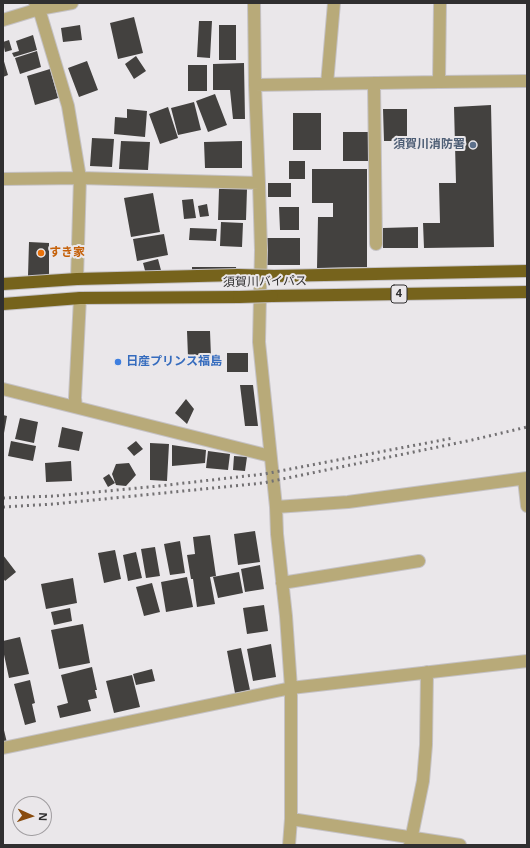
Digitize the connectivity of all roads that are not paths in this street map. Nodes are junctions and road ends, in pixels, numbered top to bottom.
1 (72, 3) edge
2 (254, 3) edge
3 (334, 3) edge
4 (440, 3) edge
5 (37, 6) edge
6 (3, 20) edge
7 (527, 81) edge
8 (439, 82) junction
9 (374, 83) junction
10 (327, 84) junction
11 (254, 85) junction
12 (80, 178) junction
13 (3, 179) edge
14 (259, 183) junction
15 (376, 244) dead end
16 (527, 271) edge
17 (77, 279) junction
18 (3, 284) edge
19 (527, 292) edge
20 (80, 298) junction
21 (3, 304) edge
22 (3, 389) edge
23 (76, 406) junction
24 (270, 456) junction
25 (525, 479) edge
26 (527, 506) edge
27 (276, 507) junction
28 (419, 561) dead end
29 (282, 583) junction
30 (527, 661) edge
31 (426, 672) junction
32 (291, 688) junction
33 (3, 748) edge
34 (291, 819) junction
35 (411, 841) edge
36 (289, 845) edge
37 (460, 845) edge

1 - 5 street
2 - 11 street
3 - 10 street
4 - 8 street
5 - 6 street
5 - 12 street
7 - 8 street
8 - 9 street
9 - 10 street
9 - 15 street
10 - 11 street
11 - 14 street
12 - 13 street
12 - 14 street
12 - 17 street
14 - 24 street
16 - 17 highway, 須賀川バイパス / 4, bridge
17 - 18 highway, 須賀川バイパス / 4
19 - 20 highway, 須賀川バイパス / 4, bridge
20 - 21 highway, 須賀川バイパス / 4
20 - 23 street
22 - 23 street
23 - 24 street
24 - 27 street
25 - 26 street
25 - 27 street
27 - 29 street
28 - 29 street
29 - 32 street
30 - 31 street
31 - 32 street
31 - 35 street
32 - 33 street
32 - 34 street
34 - 35 street
34 - 36 street
35 - 37 street

